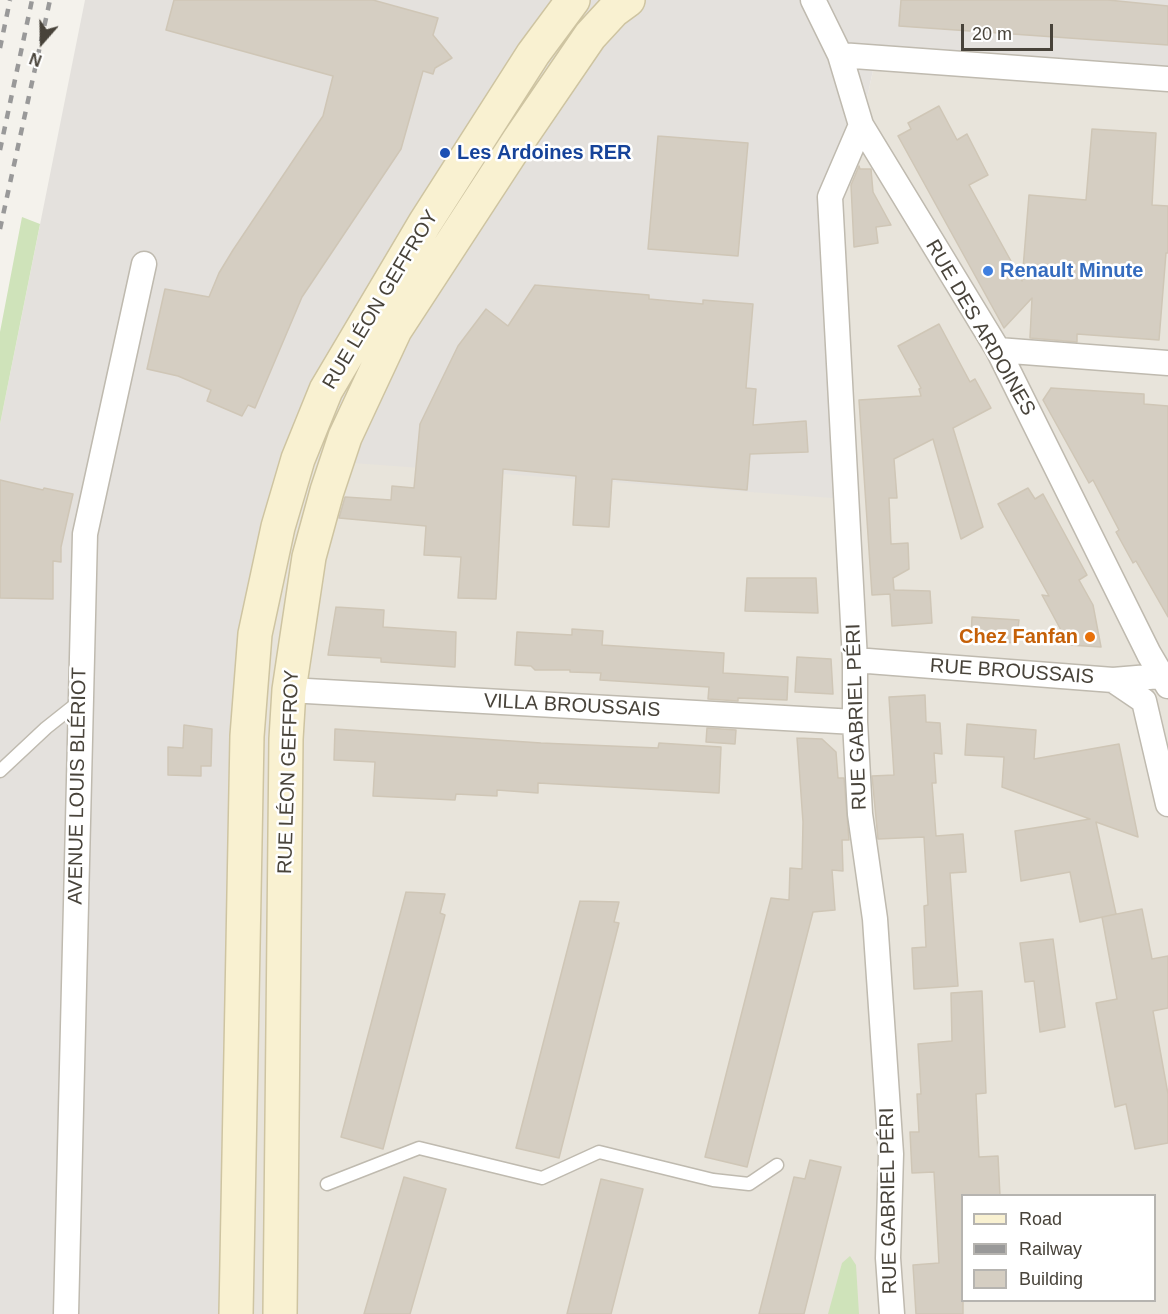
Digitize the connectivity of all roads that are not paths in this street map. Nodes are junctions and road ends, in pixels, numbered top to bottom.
1 (573, 0) edge
2 (628, 0) edge
3 (813, 0) edge
4 (840, 55) junction
5 (1168, 79) edge
6 (861, 125) junction
7 (144, 264) dead end
8 (998, 350) junction
9 (1168, 363) edge
10 (855, 660) junction
11 (1113, 680) junction
12 (1166, 680) edge
13 (289, 690) junction
14 (80, 701) junction
15 (855, 722) junction
16 (0, 771) edge
17 (1168, 804) edge
18 (777, 1165) dead end
19 (327, 1184) dead end
20 (66, 1314) edge
21 (236, 1314) edge
22 (280, 1314) edge
23 (892, 1314) edge

1 - 21 street, RUE LÉON GEFFROY
2 - 13 street, RUE LÉON GEFFROY
3 - 4 street, RUE DES ARDOINES
4 - 5 street
4 - 6 street, RUE DES ARDOINES
6 - 8 street, RUE DES ARDOINES
6 - 10 street, RUE GABRIEL PÉRI
7 - 14 street, AVENUE LOUIS BLÉRIOT
8 - 9 street
8 - 12 street, RUE DES ARDOINES
10 - 11 street, RUE BROUSSAIS
10 - 15 street, RUE GABRIEL PÉRI
11 - 12 street, RUE BROUSSAIS
11 - 17 street
13 - 15 street, VILLA BROUSSAIS
13 - 22 street, RUE LÉON GEFFROY
14 - 16 lane
14 - 20 street, AVENUE LOUIS BLÉRIOT
15 - 23 street, RUE GABRIEL PÉRI
18 - 19 lane

